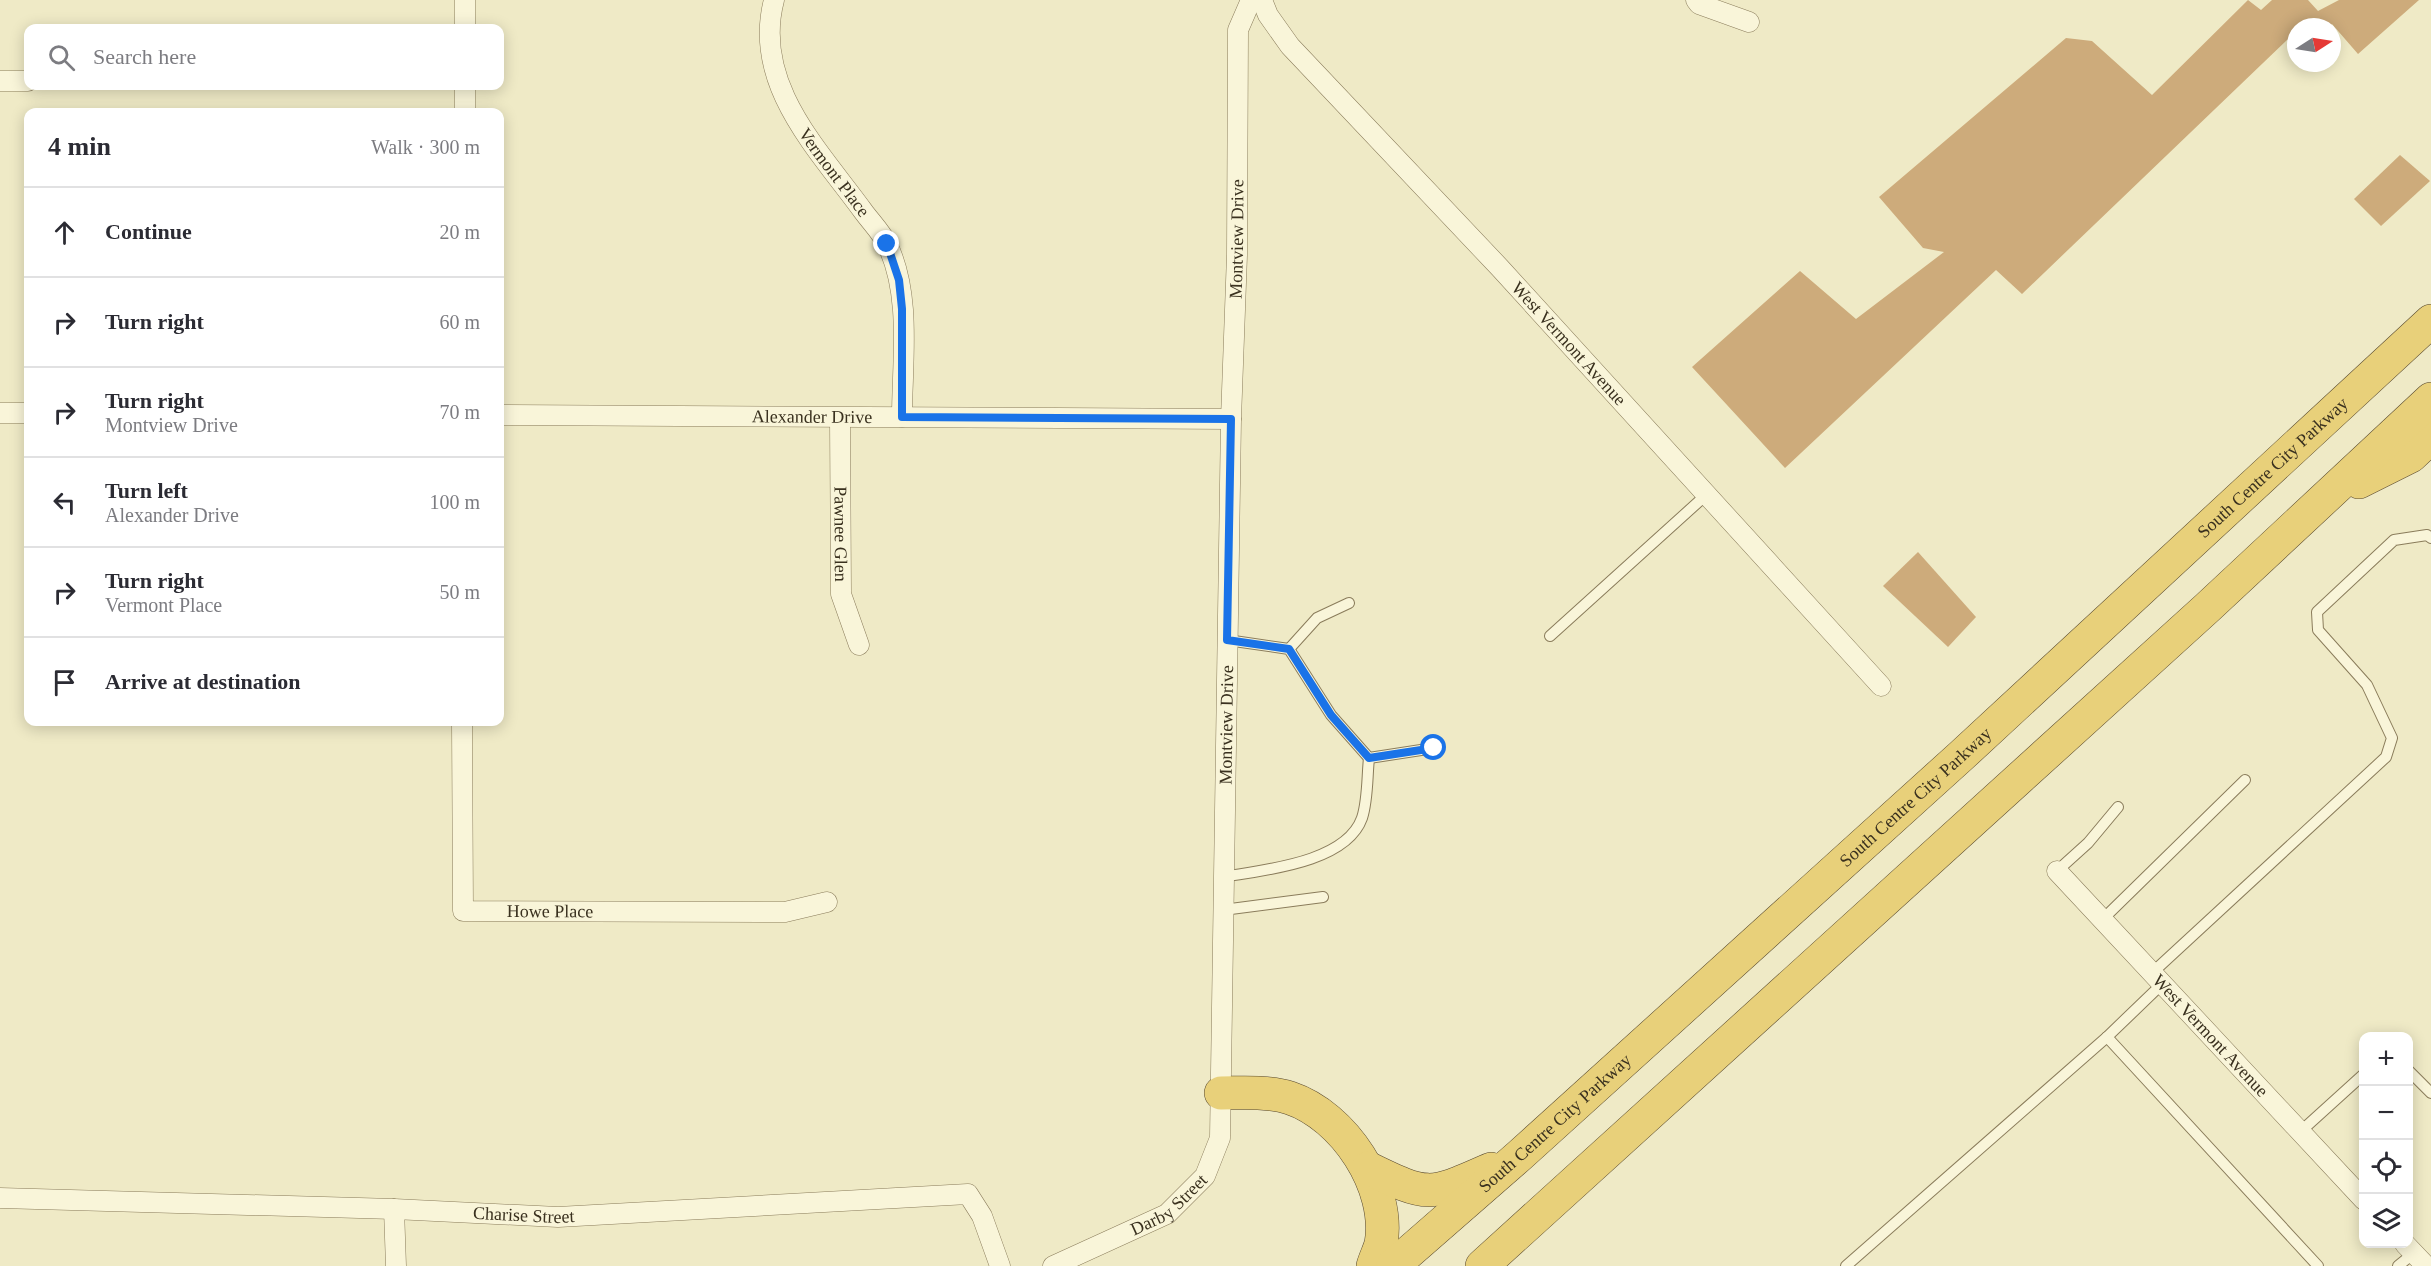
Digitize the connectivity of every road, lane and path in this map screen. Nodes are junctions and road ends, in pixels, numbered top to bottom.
1 (465, 0) edge
2 (774, 0) edge
3 (1251, 0) edge
4 (1262, 0) edge
5 (1696, 0) edge
6 (1749, 22) dead end
7 (465, 24) edge
8 (0, 81) edge
9 (24, 81) edge
10 (465, 90) edge
11 (465, 108) edge
12 (2431, 321) edge
13 (2431, 399) edge
14 (0, 413) edge
15 (24, 413) edge
16 (504, 415) edge
17 (902, 417) junction
18 (840, 418) junction
19 (1231, 419) junction
20 (2431, 437) edge
21 (1706, 495) junction
22 (2325, 499) junction
23 (2431, 538) edge
24 (1349, 603) dead end
25 (1550, 636) dead end
26 (1227, 640) junction
27 (859, 645) dead end
28 (1289, 649) junction
29 (1881, 686) dead end
30 (462, 726) edge
31 (1434, 748) dead end
32 (1369, 758) junction
33 (2245, 780) dead end
34 (2118, 807) dead end
35 (2057, 871) joint
36 (1223, 877) junction
37 (1323, 897) dead end
38 (827, 902) dead end
39 (1223, 910) junction
40 (2102, 920) junction
41 (2157, 978) junction
42 (2107, 1037) junction
43 (2413, 1074) edge
44 (2359, 1079) edge
45 (2431, 1093) edge
46 (1221, 1094) junction
47 (2300, 1132) junction
48 (1519, 1156) junction
49 (1368, 1168) junction
50 (2359, 1195) edge
51 (0, 1198) edge
52 (394, 1209) junction
53 (2420, 1257) edge
54 (396, 1266) edge
55 (1000, 1266) edge
56 (1053, 1266) edge
57 (1372, 1266) edge
58 (1393, 1266) edge
59 (1482, 1266) edge
60 (1846, 1266) edge
61 (2318, 1266) edge
62 (2398, 1266) edge

1 - 7 street
2 - 17 street, Vermont Place
3 - 19 street, Montview Drive
4 - 21 street, West Vermont Avenue
5 - 6 street
8 - 9 street
10 - 11 street
12 - 48 highway, South Centre City Parkway
13 - 22 highway
14 - 15 street
16 - 18 street, Alexander Drive
17 - 18 street, Alexander Drive
17 - 19 street, Alexander Drive
18 - 27 street, Pawnee Glen
19 - 26 street, Montview Drive
20 - 22 highway
21 - 25 lane
21 - 29 street, West Vermont Avenue
22 - 59 highway
23 - 41 lane
24 - 28 lane
26 - 28 lane
26 - 36 street, Montview Drive
28 - 32 lane
30 - 38 street, Howe Place
31 - 32 lane
32 - 36 lane
33 - 40 lane
34 - 35 lane
35 - 40 street, West Vermont Avenue
36 - 39 street, Montview Drive
37 - 39 lane
39 - 46 street, Montview Drive
40 - 41 street, West Vermont Avenue
41 - 42 lane
41 - 47 street, West Vermont Avenue
42 - 60 lane
42 - 61 lane
43 - 45 lane
44 - 47 lane
46 - 49 highway
46 - 56 street, Darby Street
47 - 50 street, West Vermont Avenue
48 - 49 highway
48 - 58 highway, South Centre City Parkway
49 - 57 highway
51 - 52 street, Charise Street
52 - 54 street
52 - 55 street, Charise Street
53 - 62 lane

